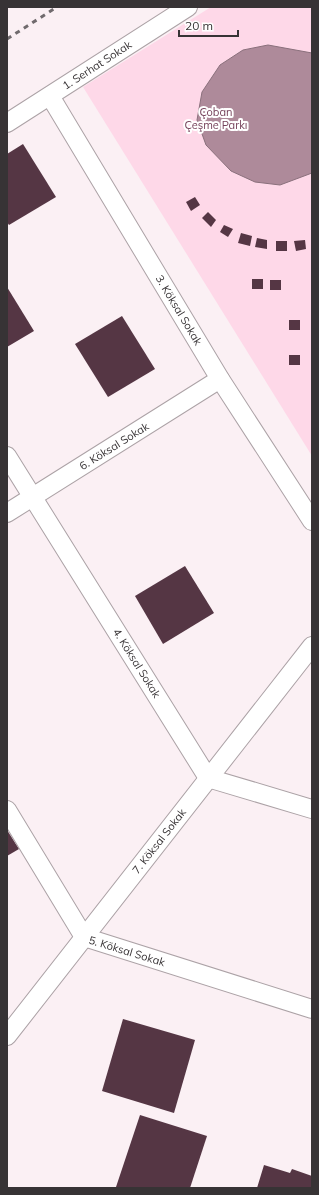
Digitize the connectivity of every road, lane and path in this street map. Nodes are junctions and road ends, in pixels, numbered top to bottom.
1 (188, 7) edge
2 (50, 96) junction
3 (7, 123) edge
4 (220, 379) junction
5 (7, 456) edge
6 (33, 497) junction
7 (7, 513) edge
8 (312, 521) edge
9 (312, 646) edge
10 (208, 778) junction
11 (7, 810) edge
12 (312, 810) edge
13 (84, 937) junction
14 (312, 1009) edge
15 (7, 1036) edge

1 - 2 street, 1. Serhat Sokak
2 - 3 street, 1. Serhat Sokak
2 - 4 street, 3. Köksal Sokak
4 - 6 street, 6. Köksal Sokak
4 - 8 street, 3. Köksal Sokak
5 - 6 street, 4. Köksal Sokak
6 - 7 street, 6. Köksal Sokak
6 - 10 street, 4. Köksal Sokak
9 - 10 street, 7. Köksal Sokak
10 - 12 street
10 - 13 street, 7. Köksal Sokak
11 - 13 street, 5. Köksal Sokak
13 - 14 street, 5. Köksal Sokak
13 - 15 street, 7. Köksal Sokak

